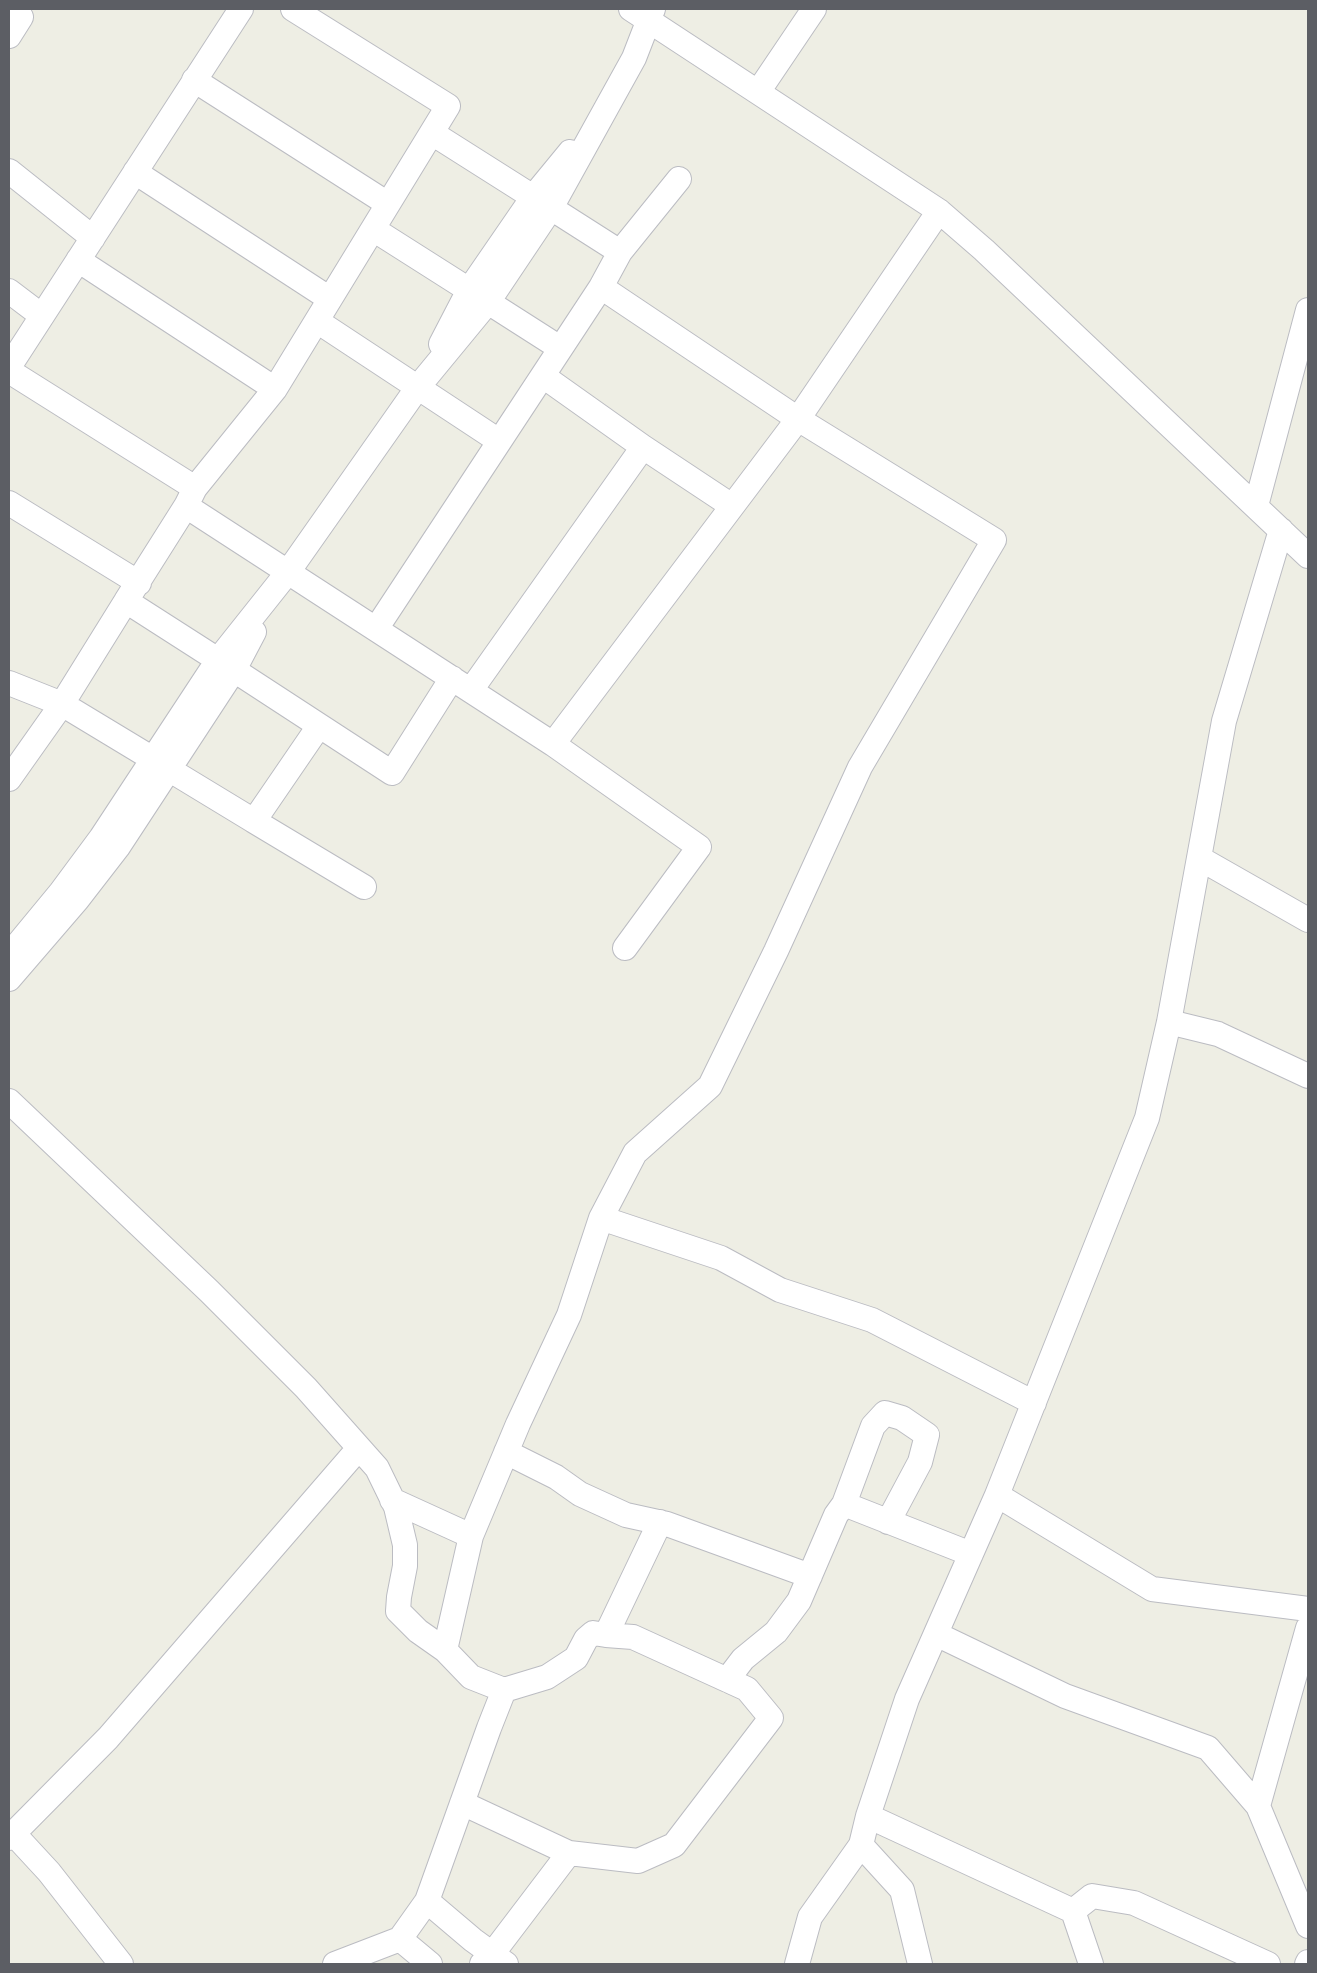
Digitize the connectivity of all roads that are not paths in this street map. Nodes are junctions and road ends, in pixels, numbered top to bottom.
1 (9, 9) edge
2 (241, 9) edge
3 (293, 9) edge
4 (814, 9) edge
5 (644, 13) edge
6 (9, 36) edge
7 (194, 80) junction
8 (758, 92) junction
9 (432, 133) junction
10 (9, 171) edge
11 (135, 172) junction
12 (679, 179) dead end
13 (542, 203) junction
14 (388, 204) junction
15 (939, 211) junction
16 (373, 230) junction
17 (93, 238) junction
18 (620, 252) junction
19 (78, 260) junction
20 (601, 287) junction
21 (9, 290) edge
22 (479, 296) junction
23 (330, 299) junction
24 (1308, 310) edge
25 (42, 316) junction
26 (317, 321) junction
27 (560, 348) junction
28 (9, 367) edge
29 (9, 371) edge
30 (543, 376) junction
31 (418, 387) junction
32 (276, 389) junction
33 (798, 418) junction
34 (499, 441) junction
35 (642, 447) junction
36 (191, 497) junction
37 (9, 502) edge
38 (732, 506) junction
39 (1256, 506) junction
40 (1280, 530) junction
41 (1308, 556) edge
42 (288, 572) junction
43 (133, 592) junction
44 (376, 629) junction
45 (226, 665) junction
46 (9, 683) edge
47 (462, 684) junction
48 (62, 704) junction
49 (319, 726) junction
50 (553, 744) junction
51 (161, 764) junction
52 (9, 779) edge
53 (254, 821) junction
54 (1199, 858) junction
55 (364, 887) dead end
56 (1308, 920) edge
57 (625, 948) dead end
58 (9, 955) edge
59 (9, 979) edge
60 (1168, 1022) junction
61 (1308, 1076) edge
62 (9, 1101) edge
63 (601, 1218) junction
64 (1034, 1403) junction
65 (359, 1448) junction
66 (506, 1452) junction
67 (997, 1494) junction
68 (392, 1500) junction
69 (844, 1504) junction
70 (660, 1522) junction
71 (888, 1522) junction
72 (471, 1536) junction
73 (971, 1554) junction
74 (810, 1576) junction
75 (1308, 1609) edge
76 (1308, 1628) edge
77 (936, 1634) junction
78 (606, 1635) junction
79 (445, 1650) junction
80 (727, 1680) junction
81 (504, 1690) junction
82 (462, 1803) junction
83 (1258, 1806) junction
84 (868, 1816) junction
85 (11, 1836) edge
86 (861, 1845) junction
87 (569, 1853) junction
88 (428, 1901) junction
89 (1072, 1911) junction
90 (1308, 1926) edge
91 (400, 1939) junction
92 (493, 1961) edge
93 (120, 1964) edge
94 (335, 1964) edge
95 (430, 1964) edge
96 (797, 1964) edge
97 (920, 1964) edge
98 (1091, 1964) edge
99 (1268, 1964) edge

1 - 6 street
2 - 7 street
3 - 9 street
4 - 8 street
5 - 8 street
5 - 13 street
7 - 11 street
7 - 14 street
8 - 15 street
9 - 13 street
9 - 14 street
10 - 17 street
11 - 17 street
11 - 23 street
12 - 18 street
13 - 18 street
13 - 22 street
14 - 16 street
15 - 33 street
15 - 39 street
16 - 22 street
16 - 23 street
17 - 19 street
18 - 20 street
19 - 25 street
19 - 32 street
20 - 27 street
20 - 33 street
21 - 25 street
22 - 27 street
22 - 31 street
23 - 26 street
24 - 39 street
25 - 28 street
26 - 31 street
26 - 32 street
27 - 30 street
29 - 36 street
30 - 34 street
30 - 35 street
31 - 34 street
31 - 42 street
32 - 36 street
33 - 38 street
33 - 63 street
34 - 44 street
35 - 38 street
35 - 47 street
36 - 42 street
36 - 43 street
37 - 43 street
38 - 50 street
39 - 40 street
40 - 41 street
40 - 54 street
42 - 44 street
42 - 45 street
43 - 45 street
43 - 48 street
44 - 47 street
45 - 49 street
45 - 51 street
46 - 48 street
47 - 49 street
47 - 50 street
48 - 51 street
48 - 52 street
49 - 53 street
50 - 57 street
51 - 53 street
51 - 58 street
51 - 59 street
53 - 55 street
54 - 56 street
54 - 60 street
60 - 61 street
60 - 64 street
62 - 65 street
63 - 64 street
63 - 66 street
64 - 67 street
65 - 68 street
65 - 85 street
66 - 70 street
66 - 72 street
67 - 73 street
67 - 75 street
68 - 72 street
68 - 79 street
69 - 71 street
69 - 71 street
69 - 74 street
70 - 74 street
70 - 78 street
71 - 73 street
72 - 79 street
73 - 77 street
74 - 80 street
76 - 83 street
77 - 83 street
77 - 84 street
78 - 80 street
78 - 81 street
79 - 81 street
80 - 87 street
81 - 82 street
82 - 87 street
82 - 88 street
83 - 90 street
84 - 86 street
84 - 89 street
85 - 93 street
86 - 96 street
86 - 97 street
87 - 92 street
88 - 91 street
88 - 92 street
89 - 98 street
89 - 99 street
91 - 94 street
91 - 95 street

